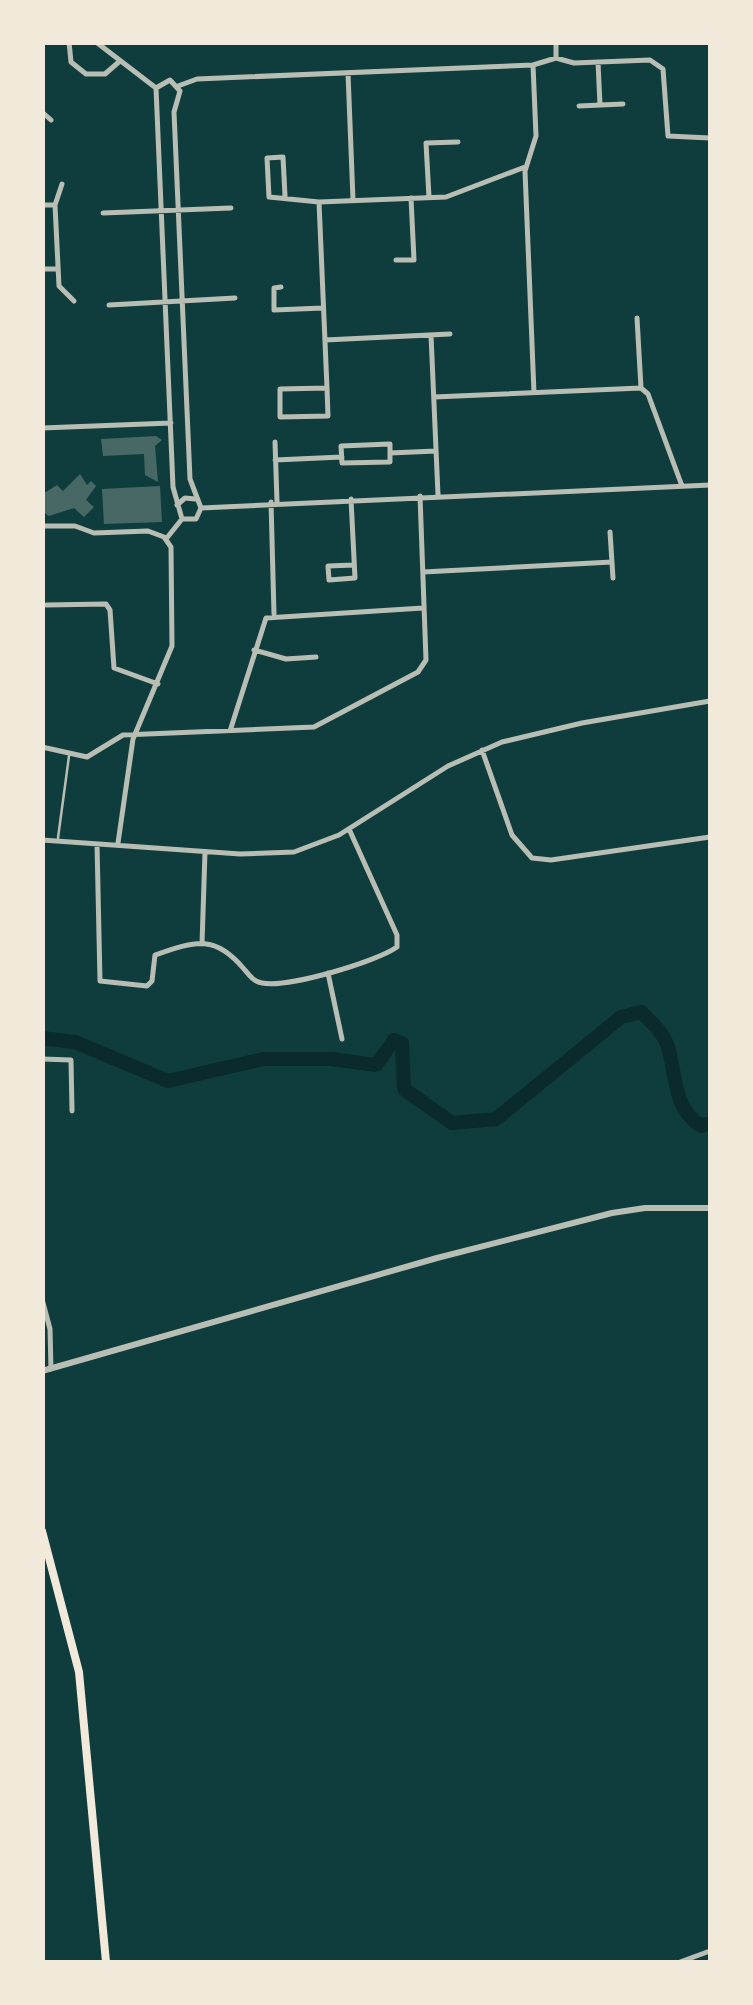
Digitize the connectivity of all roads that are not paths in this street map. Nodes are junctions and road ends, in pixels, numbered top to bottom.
1 (69, 42) edge
2 (96, 42) edge
3 (556, 42) edge
4 (556, 58) junction
5 (120, 61) junction
6 (598, 62) junction
7 (533, 65) junction
8 (348, 73) junction
9 (178, 86) junction
10 (156, 88) junction
11 (156, 100) junction
12 (177, 102) junction
13 (623, 104) dead end
14 (600, 105) junction
15 (580, 106) dead end
16 (42, 112) edge
17 (51, 120) dead end
18 (710, 138) edge
19 (458, 142) dead end
20 (525, 167) junction
21 (62, 184) dead end
22 (285, 196) junction
23 (429, 197) junction
24 (411, 198) junction
25 (353, 201) junction
26 (319, 202) junction
27 (56, 205) junction
28 (42, 206) edge
29 (231, 208) dead end
30 (178, 210) junction
31 (162, 211) junction
32 (104, 214) dead end
33 (396, 260) dead end
34 (58, 268) junction
35 (42, 269) edge
36 (281, 287) dead end
37 (235, 298) dead end
38 (182, 301) junction
39 (74, 302) dead end
40 (166, 302) junction
41 (110, 305) dead end
42 (324, 308) junction
43 (638, 318) dead end
44 (450, 334) dead end
45 (431, 335) junction
46 (325, 340) junction
47 (327, 388) junction
48 (641, 388) junction
49 (534, 393) junction
50 (434, 397) junction
51 (171, 423) junction
52 (42, 428) edge
53 (274, 442) dead end
54 (436, 450) junction
55 (390, 453) junction
56 (342, 457) junction
57 (275, 460) junction
58 (710, 484) edge
59 (682, 486) junction
60 (438, 495) junction
61 (420, 496) junction
62 (351, 498) junction
63 (196, 499) junction
64 (274, 502) junction
65 (177, 506) junction
66 (200, 508) junction
67 (182, 519) junction
68 (42, 526) edge
69 (610, 532) dead end
70 (166, 539) junction
71 (612, 562) junction
72 (354, 564) junction
73 (423, 572) junction
74 (613, 578) dead end
75 (46, 605) dead end
76 (424, 608) junction
77 (274, 614) junction
78 (254, 650) junction
79 (316, 657) dead end
80 (158, 684) junction
81 (710, 700) edge
82 (230, 731) junction
83 (134, 735) junction
84 (42, 747) edge
85 (482, 750) junction
86 (68, 756) junction
87 (348, 830) junction
88 (710, 837) edge
89 (42, 840) edge
90 (58, 841) junction
91 (118, 843) junction
92 (97, 844) junction
93 (205, 852) junction
94 (202, 944) junction
95 (328, 972) junction
96 (342, 1038) dead end
97 (42, 1059) edge
98 (72, 1111) dead end
99 (710, 1208) edge
100 (42, 1300) edge
101 (47, 1370) edge
102 (42, 1531) edge
103 (710, 1950) edge
104 (106, 1962) edge
105 (680, 1962) edge

1 - 5 street
2 - 5 street
3 - 4 street
4 - 6 street
4 - 7 street
5 - 10 street
6 - 14 street
6 - 18 street
7 - 8 street
7 - 20 street
8 - 9 street
8 - 25 street
9 - 10 street
9 - 12 street
10 - 11 street
11 - 12 street
11 - 31 street
12 - 30 street
13 - 14 street
14 - 15 street
16 - 17 street
19 - 23 street
20 - 23 street
20 - 49 street
21 - 27 street
22 - 22 street
22 - 26 street
23 - 24 street
24 - 25 street
24 - 33 street
25 - 26 street
26 - 42 street
27 - 28 street
27 - 34 street
29 - 30 street
30 - 31 street
30 - 38 street
31 - 32 street
31 - 40 street
34 - 35 street
34 - 39 street
36 - 42 street
37 - 38 street
38 - 40 street
38 - 63 street
40 - 41 street
40 - 51 street
42 - 46 street
43 - 48 street
44 - 45 street
45 - 46 street
45 - 50 street
46 - 47 street
47 - 47 street
48 - 49 street
48 - 59 street
49 - 50 street
50 - 54 street
51 - 52 street
51 - 65 street
53 - 57 street
54 - 55 street
54 - 60 street
55 - 56 street
55 - 56 street
56 - 57 street
57 - 64 street
58 - 59 street
59 - 60 street
60 - 61 street
61 - 62 street
61 - 73 street
62 - 64 street
62 - 72 street
63 - 65 street
63 - 66 street
64 - 66 street
64 - 77 street
65 - 67 street
66 - 67 street
67 - 70 street
68 - 70 street
69 - 71 street
70 - 80 street
71 - 73 street
71 - 74 street
72 - 72 street
73 - 76 street
75 - 80 street
76 - 77 street
76 - 82 street
77 - 78 street
78 - 79 street
78 - 82 street
80 - 83 street
81 - 85 street
82 - 83 street
83 - 86 street
83 - 91 street
84 - 86 street
85 - 87 street
85 - 88 street
86 - 90 lane
87 - 93 street
87 - 95 street
89 - 90 street
90 - 92 street
91 - 92 street
91 - 93 street
92 - 94 street
93 - 94 street
94 - 95 street
95 - 96 street
97 - 98 street
99 - 101 street
100 - 101 street
102 - 104 main road
103 - 105 street

